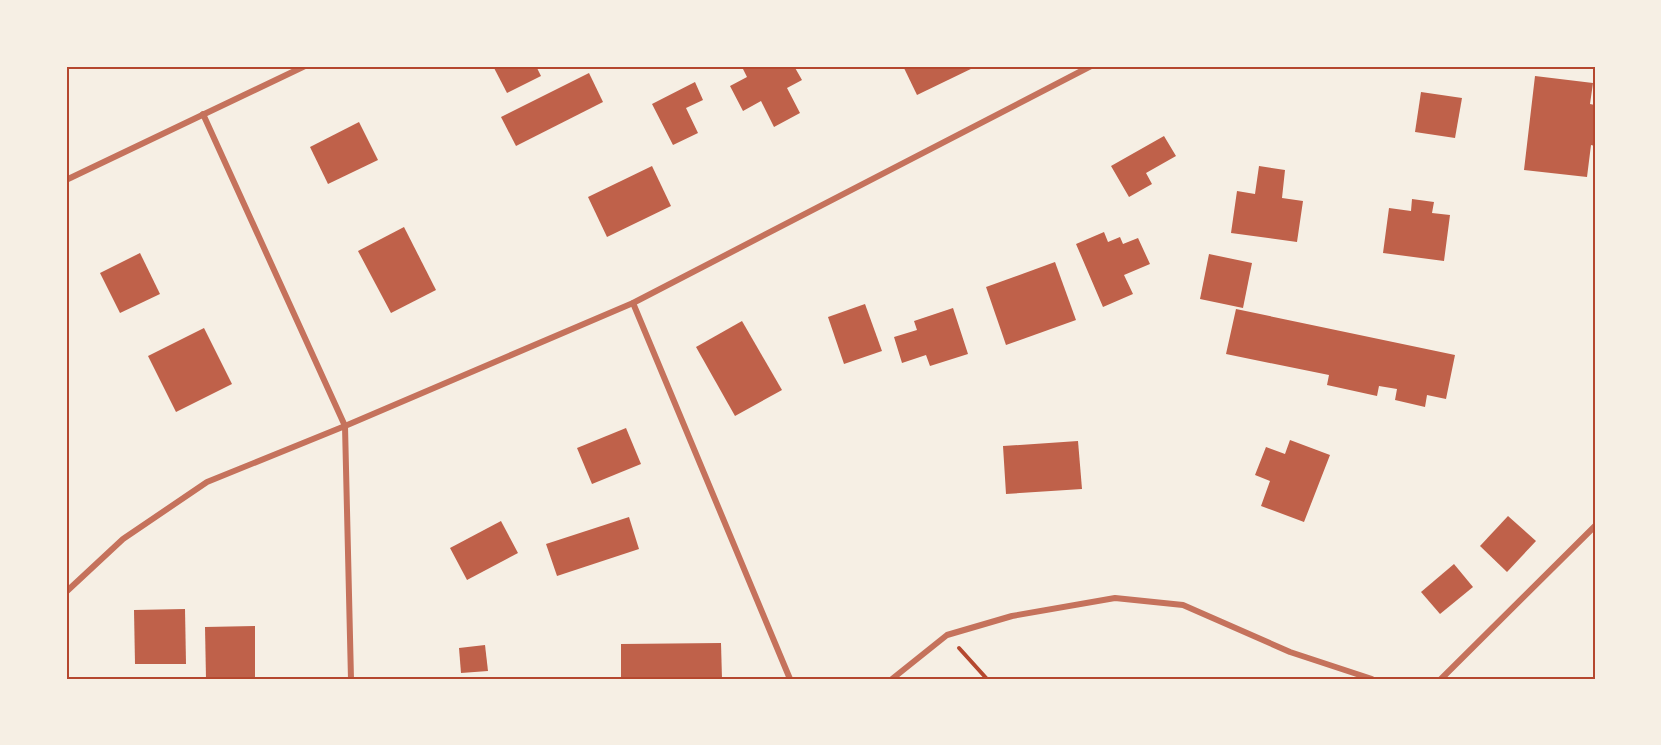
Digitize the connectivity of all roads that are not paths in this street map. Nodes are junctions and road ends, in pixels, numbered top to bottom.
1 (305, 66) edge
2 (1091, 66) edge
3 (203, 114) junction
4 (66, 180) edge
5 (633, 303) junction
6 (345, 426) junction
7 (1595, 525) edge
8 (66, 592) edge
9 (351, 679) edge
10 (790, 679) edge
11 (892, 679) edge
12 (1372, 679) edge
13 (1441, 679) edge

1 - 3 street
2 - 5 street
3 - 4 street
3 - 6 street
5 - 6 street
5 - 10 street
6 - 8 street
6 - 9 street
7 - 13 street
11 - 12 street

